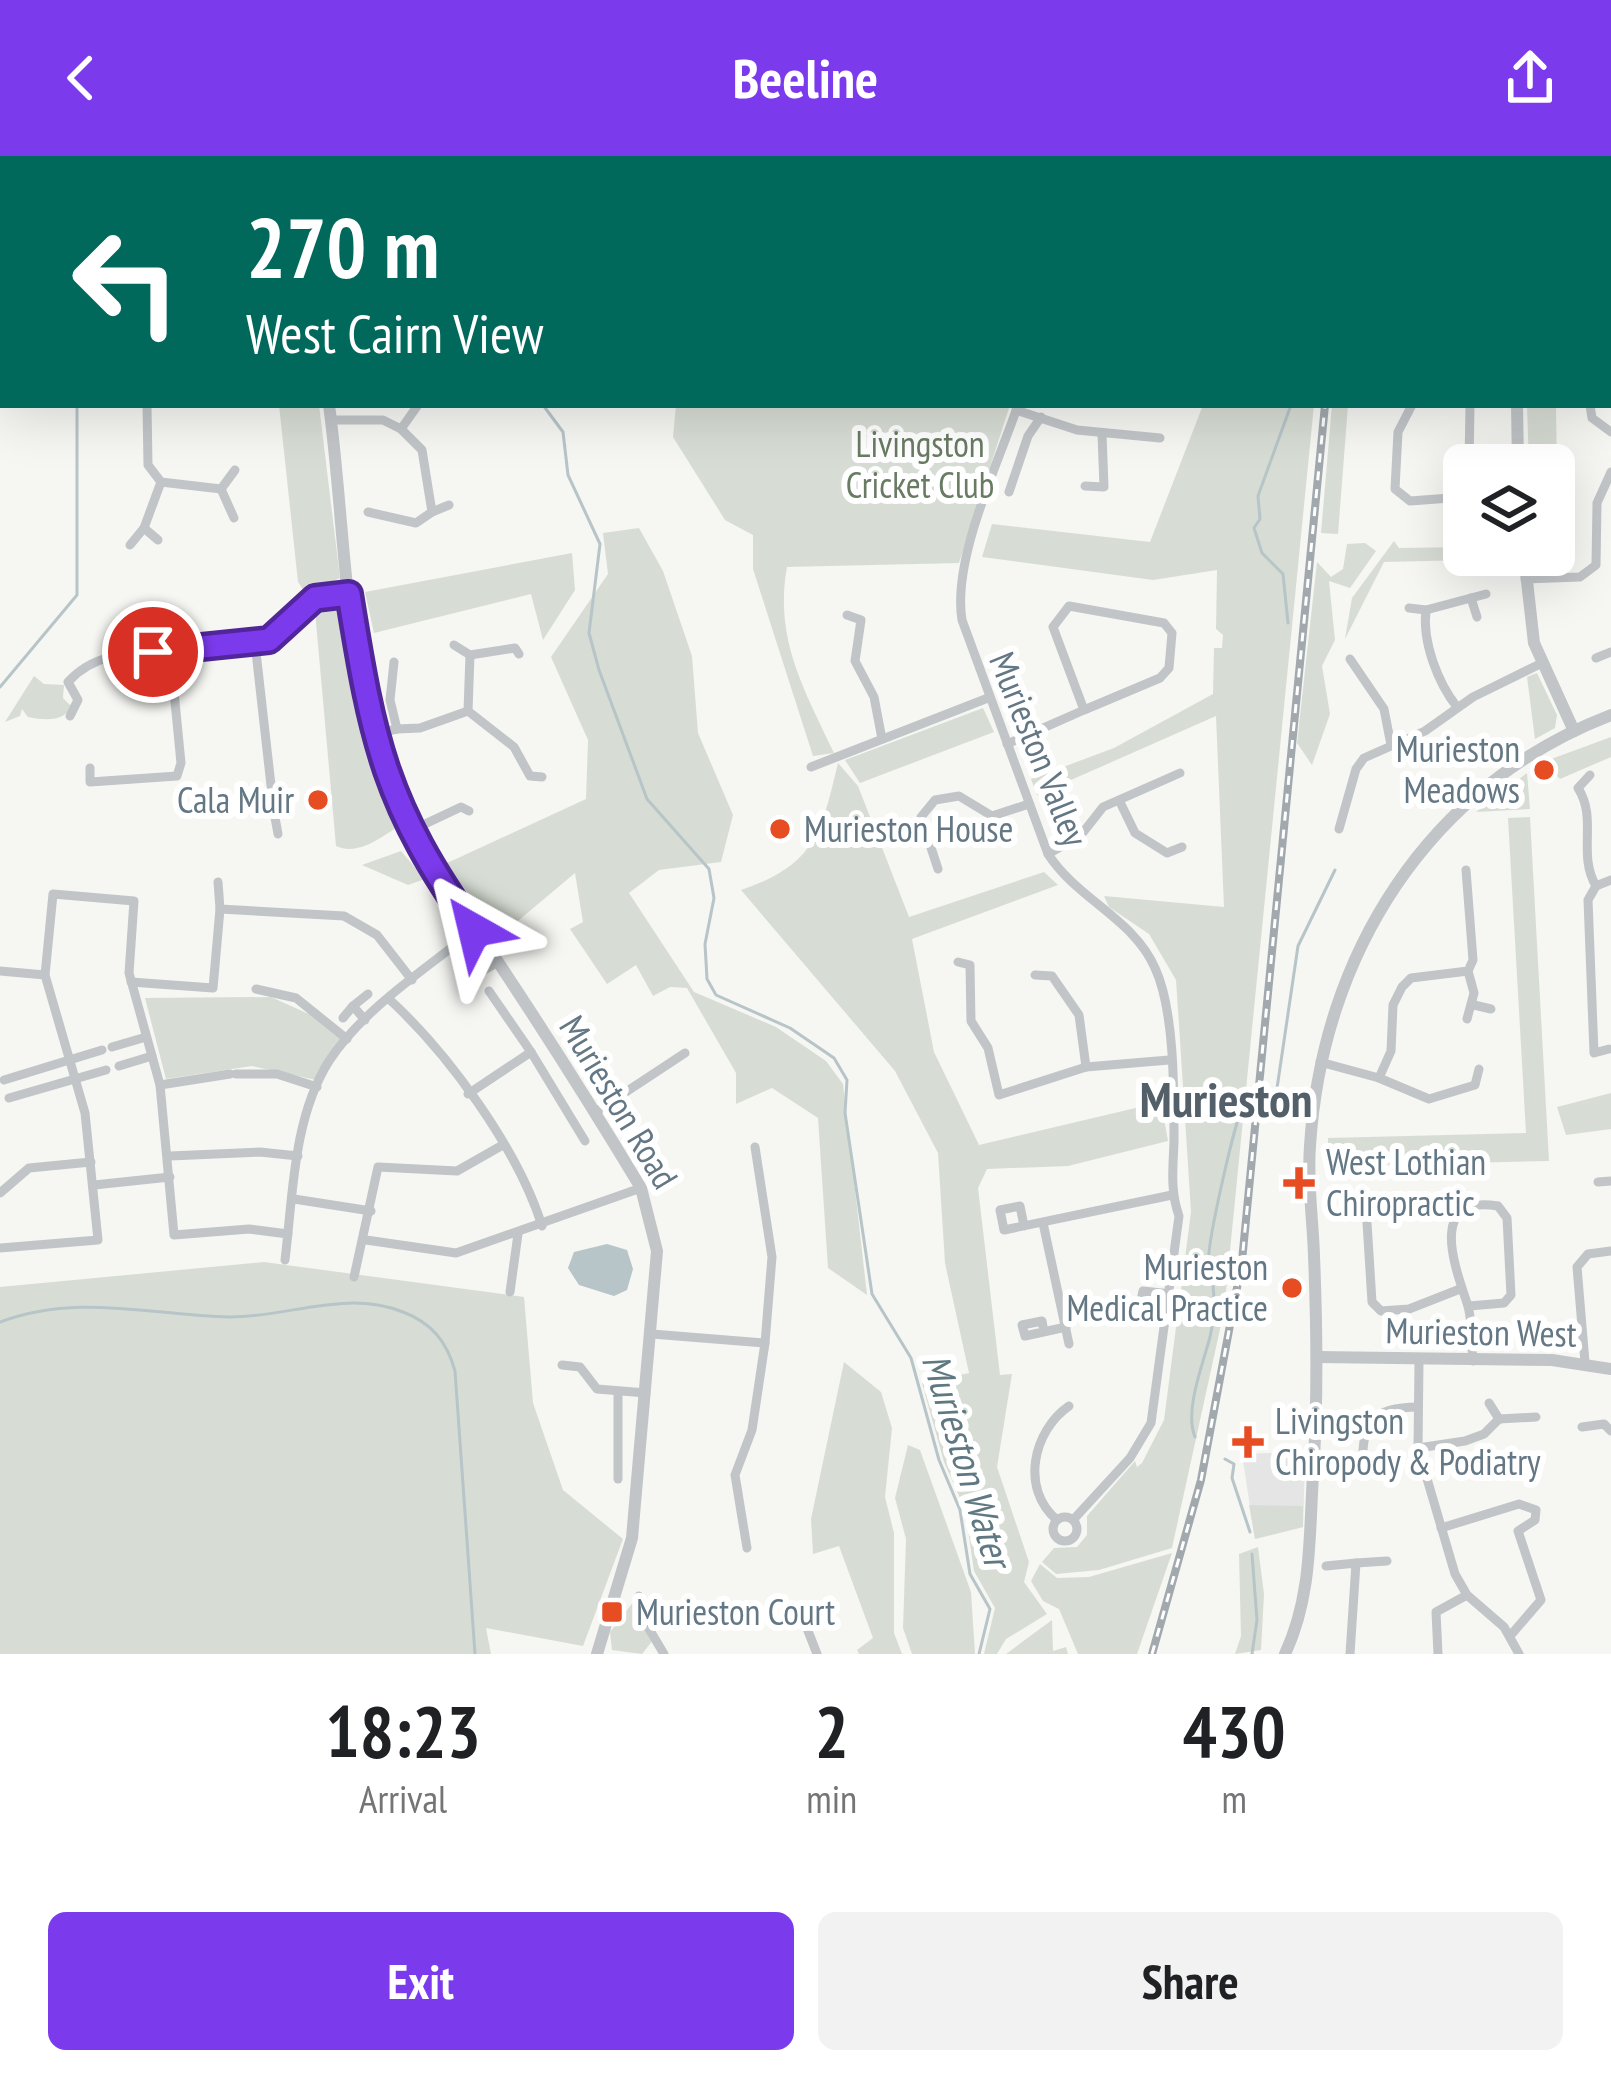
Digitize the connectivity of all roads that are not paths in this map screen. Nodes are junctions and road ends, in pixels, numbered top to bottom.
1 (146, 408) edge
2 (416, 408) edge
3 (1017, 408) edge
4 (1019, 408) edge
5 (1410, 408) edge
6 (1470, 408) edge
7 (1516, 408) edge
8 (1590, 408) edge
9 (330, 412) edge
10 (1041, 417) junction
11 (401, 429) junction
12 (1611, 432) edge
13 (1102, 434) junction
14 (1160, 438) dead end
15 (1469, 444) edge
16 (1517, 444) edge
17 (235, 470) dead end
18 (1611, 472) edge
19 (161, 482) junction
20 (1085, 486) dead end
21 (1104, 487) junction
22 (1118, 488) dead end
23 (220, 489) junction
24 (1009, 492) dead end
25 (1443, 499) edge
26 (1597, 503) junction
27 (1611, 503) edge
28 (449, 505) dead end
29 (432, 512) junction
30 (234, 518) dead end
31 (372, 518) dead end
32 (144, 528) junction
33 (158, 540) dead end
34 (130, 545) dead end
35 (1596, 565) junction
36 (1611, 572) edge
37 (1525, 576) edge
38 (1525, 579) junction
39 (349, 594) junction
40 (1486, 594) dead end
41 (1471, 598) junction
42 (1409, 608) dead end
43 (1426, 610) junction
44 (875, 611) dead end
45 (848, 615) dead end
46 (1477, 616) dead end
47 (861, 620) junction
48 (255, 643) junction
49 (454, 645) dead end
50 (516, 649) dead end
51 (170, 651) junction
52 (1611, 652) edge
53 (470, 655) junction
54 (1596, 658) dead end
55 (1350, 659) dead end
56 (394, 662) dead end
57 (1542, 663) junction
58 (1372, 664) dead end
59 (1362, 673) junction
60 (54, 681) dead end
61 (68, 682) junction
62 (988, 698) junction
63 (1457, 707) junction
64 (1084, 710) junction
65 (468, 711) junction
66 (70, 716) dead end
67 (1611, 716) edge
68 (1579, 728) junction
69 (397, 729) junction
70 (373, 734) junction
71 (882, 739) junction
72 (526, 742) dead end
73 (1007, 744) junction
74 (1391, 746) junction
75 (514, 747) junction
76 (812, 767) dead end
77 (90, 769) dead end
78 (1180, 773) dead end
79 (1591, 775) dead end
80 (533, 778) dead end
81 (1162, 781) junction
82 (90, 782) junction
83 (1578, 788) junction
84 (1565, 789) dead end
85 (90, 795) dead end
86 (1169, 796) dead end
87 (1119, 800) junction
88 (1029, 804) junction
89 (464, 805) dead end
90 (1325, 808) dead end
91 (288, 810) dead end
92 (274, 812) junction
93 (1342, 812) junction
94 (1339, 830) dead end
95 (408, 832) junction
96 (278, 834) dead end
97 (946, 845) dead end
98 (1182, 847) dead end
99 (931, 850) junction
100 (1168, 853) junction
101 (1048, 854) junction
102 (1164, 867) dead end
103 (938, 869) dead end
104 (1466, 870) dead end
105 (1611, 880) edge
106 (218, 881) dead end
107 (1596, 886) junction
108 (1468, 898) junction
109 (1450, 899) dead end
110 (220, 909) junction
111 (474, 930) junction
112 (982, 957) dead end
113 (463, 960) dead end
114 (498, 962) junction
115 (958, 962) dead end
116 (970, 965) junction
117 (1468, 970) junction
118 (0, 971) edge
119 (45, 975) junction
120 (1035, 975) dead end
121 (412, 980) junction
122 (131, 982) junction
123 (256, 989) dead end
124 (489, 991) dead end
125 (368, 994) dead end
126 (389, 999) junction
127 (1474, 1005) junction
128 (353, 1006) junction
129 (1491, 1009) dead end
130 (343, 1018) dead end
131 (1467, 1018) dead end
132 (365, 1020) junction
133 (146, 1037) junction
134 (346, 1039) junction
135 (1609, 1049) edge
136 (531, 1052) junction
137 (1594, 1053) junction
138 (677, 1054) dead end
139 (152, 1056) junction
140 (1581, 1058) dead end
141 (68, 1060) junction
142 (1169, 1060) junction
143 (1319, 1062) junction
144 (119, 1066) dead end
145 (1085, 1067) junction
146 (1479, 1069) dead end
147 (106, 1070) dead end
148 (1379, 1078) junction
149 (74, 1079) junction
150 (4, 1080) dead end
151 (160, 1085) junction
152 (1475, 1085) junction
153 (316, 1087) junction
154 (468, 1094) junction
155 (998, 1095) junction
156 (1489, 1096) dead end
157 (9, 1098) dead end
158 (1002, 1107) dead end
159 (594, 1113) junction
160 (585, 1142) dead end
161 (501, 1146) junction
162 (752, 1155) dead end
163 (170, 1156) junction
164 (298, 1156) junction
165 (91, 1162) junction
166 (170, 1177) junction
167 (1598, 1181) dead end
168 (1611, 1181) edge
169 (94, 1185) junction
170 (641, 1188) junction
171 (1112, 1190) dead end
172 (0, 1193) edge
173 (1172, 1195) junction
174 (294, 1199) junction
175 (1110, 1208) junction
176 (371, 1211) junction
177 (1457, 1215) junction
178 (1043, 1223) junction
179 (542, 1226) junction
180 (1024, 1226) dead end
181 (288, 1234) junction
182 (518, 1234) junction
183 (366, 1240) junction
184 (0, 1248) edge
185 (1611, 1251) edge
186 (285, 1260) dead end
187 (354, 1277) dead end
188 (1132, 1281) dead end
189 (1460, 1288) junction
190 (1143, 1291) junction
191 (510, 1292) dead end
192 (1171, 1294) junction
193 (1468, 1306) junction
194 (1139, 1310) dead end
195 (1066, 1327) junction
196 (1044, 1332) dead end
197 (652, 1334) junction
198 (765, 1343) junction
199 (1070, 1344) dead end
200 (1419, 1360) junction
201 (1473, 1361) junction
202 (1318, 1362) junction
203 (1585, 1362) junction
204 (562, 1365) dead end
205 (1611, 1369) edge
206 (618, 1392) junction
207 (646, 1393) junction
208 (1489, 1403) dead end
209 (1042, 1406) dead end
210 (1069, 1406) dead end
211 (1418, 1407) junction
212 (1605, 1412) dead end
213 (1053, 1417) junction
214 (1536, 1418) dead end
215 (1499, 1419) junction
216 (1582, 1427) dead end
217 (1607, 1427) edge
218 (1418, 1448) junction
219 (1363, 1465) dead end
220 (618, 1479) dead end
221 (1509, 1507) junction
222 (1057, 1520) junction
223 (1073, 1520) junction
224 (1441, 1528) junction
225 (1518, 1531) junction
226 (747, 1548) dead end
227 (1387, 1561) dead end
228 (1356, 1563) junction
229 (1326, 1566) dead end
230 (1467, 1595) junction
231 (639, 1596) dead end
232 (800, 1613) dead end
233 (1510, 1636) junction
234 (597, 1654) edge
235 (664, 1654) edge
236 (818, 1654) edge
237 (1285, 1654) edge
238 (1350, 1654) edge
239 (1438, 1654) edge
240 (1519, 1654) edge

1 - 19 street
2 - 11 street
3 - 62 street, Murieston Valley
4 - 10 street
5 - 25 street
6 - 15 street
7 - 16 street
8 - 12 street
9 - 11 street
9 - 39 street, Murieston Road
10 - 13 street
10 - 24 street
11 - 29 street
13 - 14 street
13 - 21 street
17 - 23 street
18 - 26 street
19 - 23 street
19 - 32 street
20 - 21 street
21 - 22 street
23 - 30 street
26 - 27 street
26 - 35 street
28 - 29 street
29 - 31 street
32 - 33 street
32 - 34 street
35 - 36 street
35 - 38 street
37 - 38 street
38 - 57 street
39 - 48 street
39 - 70 street, Murieston Road
40 - 41 street
41 - 43 street
41 - 46 street
42 - 43 street
43 - 63 street
44 - 47 street
45 - 47 street
47 - 71 street
48 - 51 street
48 - 92 street
49 - 53 street
50 - 53 street
51 - 61 street
51 - 82 street
52 - 54 street
53 - 65 street
55 - 59 street
56 - 69 street
57 - 63 street
57 - 68 street
58 - 59 street
59 - 74 street
60 - 61 street
61 - 66 street
62 - 71 street
62 - 73 street, Murieston Valley
63 - 74 street
64 - 64 street
64 - 73 street
65 - 69 street
65 - 75 street
67 - 68 street
68 - 143 street
69 - 70 street
70 - 95 street, Murieston Road
71 - 76 street
72 - 75 street
73 - 88 street, Murieston Valley
74 - 93 street
75 - 80 street
77 - 82 street
78 - 81 street
79 - 83 street
81 - 86 street
81 - 87 street
82 - 85 street
83 - 84 street
83 - 107 street
87 - 100 street
87 - 101 street
88 - 99 street
88 - 101 street, Murieston Valley
89 - 95 street
90 - 93 street
91 - 92 street
92 - 96 street
93 - 94 street
95 - 111 street, Murieston Road
97 - 99 street
98 - 100 street
99 - 103 street
100 - 102 street
101 - 142 street, Murieston Valley
104 - 108 street
105 - 107 street
106 - 110 street
107 - 137 street
108 - 109 street
108 - 117 street
110 - 121 street
110 - 122 street
111 - 114 street, Murieston Road
111 - 121 street
112 - 116 street
113 - 114 street
114 - 159 street, Murieston Road
115 - 116 street
116 - 155 street
117 - 127 street
117 - 148 street
118 - 119 street
119 - 122 street
119 - 141 street
120 - 145 street
121 - 126 street
122 - 133 street
123 - 134 street
124 - 136 street
125 - 128 street
126 - 132 street
126 - 154 street
127 - 129 street
127 - 131 street
128 - 130 street
128 - 132 street
132 - 134 street
133 - 139 street
133 - 141 street
134 - 153 street
135 - 137 street
136 - 154 street
136 - 160 street
137 - 140 street
138 - 159 street
139 - 144 street
139 - 151 street
141 - 149 street
141 - 150 street
142 - 145 street
142 - 173 street, Murieston Valley
143 - 148 street
143 - 202 street
145 - 155 street
146 - 152 street
147 - 149 street
148 - 152 street
149 - 157 street
149 - 165 street
151 - 153 street
151 - 163 street
152 - 156 street
153 - 164 street
154 - 161 street
155 - 158 street
159 - 170 street, Murieston Road
161 - 176 street
161 - 179 street
162 - 198 street
163 - 164 street
163 - 166 street
164 - 174 street
165 - 169 street
165 - 172 street
166 - 169 street
166 - 181 street
167 - 168 street
169 - 184 street
170 - 179 street
170 - 197 street, Murieston Road
171 - 175 street
173 - 175 street
173 - 192 street, Murieston Valley
174 - 176 street
174 - 181 street
175 - 178 street
176 - 183 street
177 - 189 street
177 - 189 street
177 - 193 street
178 - 180 street
178 - 195 street
179 - 182 street
181 - 186 street
182 - 183 street
182 - 191 street
183 - 187 street
185 - 203 street
188 - 190 street
189 - 193 street
190 - 192 street
190 - 194 street
192 - 223 street, Murieston Valley
193 - 201 street
195 - 196 street
195 - 199 street
197 - 198 street
197 - 207 street, Murieston Road
198 - 226 street
200 - 201 street, Murieston West
200 - 202 street, Murieston West
200 - 211 street
201 - 203 street, Murieston West
202 - 237 street
203 - 205 street, Murieston West
204 - 206 street
206 - 207 street
206 - 220 street
207 - 234 street, Murieston Road
208 - 215 street
209 - 213 street
210 - 213 street
211 - 218 street
211 - 219 street
212 - 217 street
213 - 222 street
214 - 215 street
215 - 218 street
216 - 217 street
218 - 224 street
221 - 224 street
221 - 225 street
221 - 225 street
222 - 223 street
222 - 223 street
224 - 230 street
225 - 233 street
227 - 228 street
228 - 229 street
228 - 238 street
230 - 233 street
230 - 239 street
231 - 235 street
232 - 236 street
233 - 240 street

